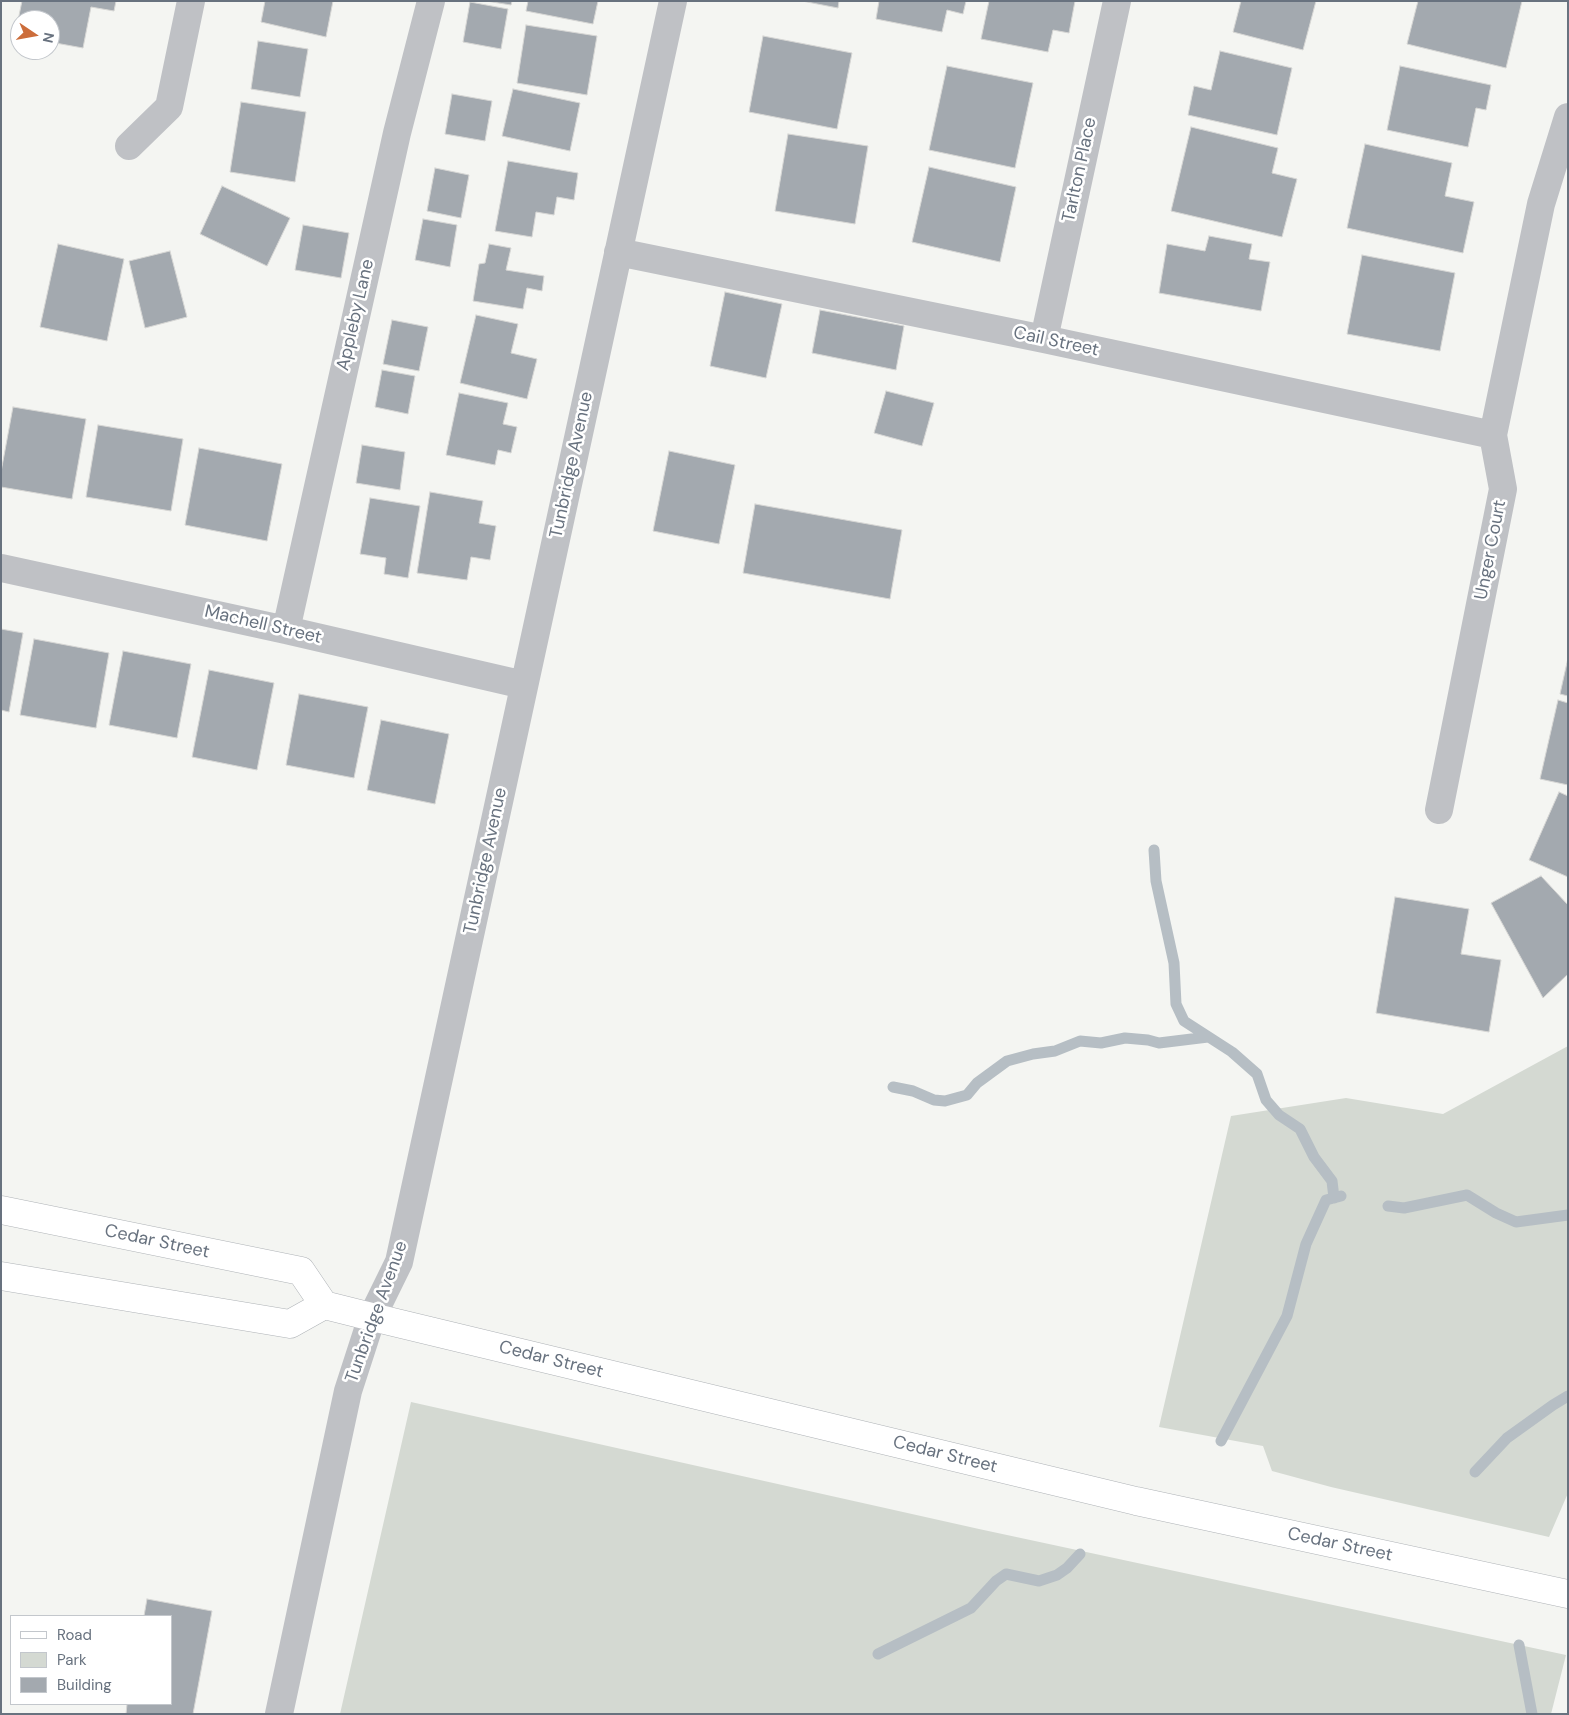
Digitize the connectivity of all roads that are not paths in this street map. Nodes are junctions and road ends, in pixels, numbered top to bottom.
1 (191, 1) edge
2 (431, 1) edge
3 (673, 1) edge
4 (1117, 1) edge
5 (1568, 117) edge
6 (129, 146) dead end
7 (618, 252) junction
8 (1044, 339) junction
9 (1493, 436) junction
10 (1, 568) edge
11 (286, 630) junction
12 (524, 685) junction
13 (1438, 810) dead end
14 (1, 1210) edge
15 (1, 1276) edge
16 (324, 1305) junction
17 (372, 1317) junction
18 (1568, 1594) edge
19 (279, 1714) edge

1 - 6 street
2 - 11 street, Appleby Lane
3 - 7 street, Tunbridge Avenue
4 - 8 street, Tarlton Place
5 - 9 street, Unger Court
7 - 8 street, Cail Street
7 - 12 street, Tunbridge Avenue
8 - 9 street, Cail Street
9 - 13 street, Unger Court
10 - 11 street, Machell Street
11 - 12 street, Machell Street
12 - 17 street, Tunbridge Avenue
14 - 16 main road, Cedar Street
15 - 16 main road
16 - 17 main road, Cedar Street
17 - 18 main road, Cedar Street
17 - 19 street, Tunbridge Avenue

